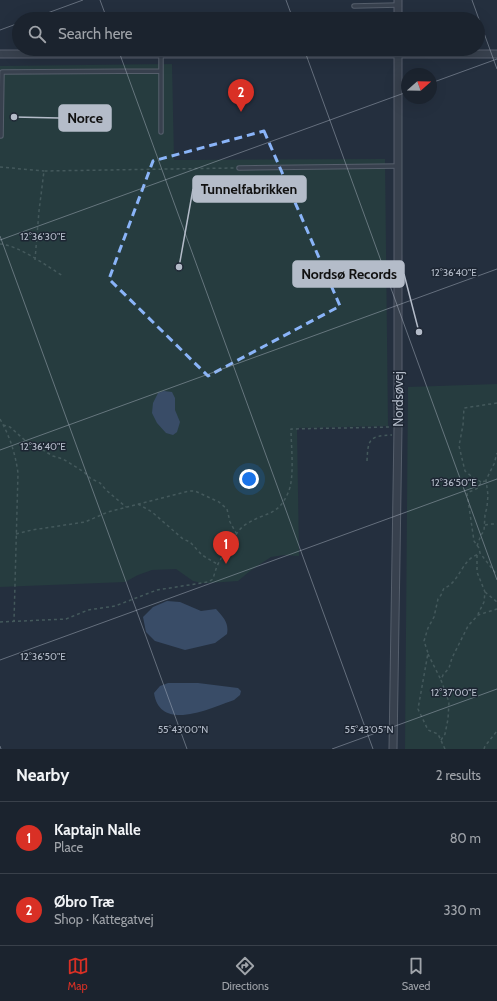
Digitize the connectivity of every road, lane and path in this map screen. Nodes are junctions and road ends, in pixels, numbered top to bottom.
1 (398, 2) edge
2 (354, 6) dead end
3 (0, 54) edge
4 (12, 54) edge
5 (485, 54) edge
6 (497, 54) edge
7 (161, 56) edge
8 (398, 56) edge
9 (160, 71) junction
10 (160, 132) dead end
11 (1, 136) dead end
12 (398, 166) junction
13 (0, 167) edge
14 (239, 168) joint
15 (44, 171) junction
16 (0, 244) edge
17 (35, 260) junction
18 (63, 276) dead end
19 (497, 403) edge
20 (0, 418) edge
21 (3, 425) junction
22 (398, 431) junction
23 (497, 453) edge
24 (367, 460) dead end
25 (486, 481) junction
26 (481, 482) junction
27 (138, 504) junction
28 (126, 507) junction
29 (497, 524) edge
30 (485, 525) junction
31 (16, 534) junction
32 (236, 534) junction
33 (477, 546) junction
34 (480, 553) junction
35 (477, 555) junction
36 (217, 564) junction
37 (497, 575) edge
38 (485, 592) junction
39 (497, 602) edge
40 (497, 609) edge
41 (478, 615) junction
42 (14, 621) junction
43 (0, 622) edge
44 (428, 653) junction
45 (441, 680) junction
46 (497, 731) edge
47 (441, 741) junction
48 (393, 749) edge
49 (445, 749) edge
50 (484, 749) edge

1 - 2 lane
3 - 4 street
5 - 6 street
7 - 9 lane
8 - 12 street, Nordsøvej
9 - 10 lane
9 - 11 lane
12 - 14 lane
12 - 22 street, Nordsøvej
13 - 15 path
14 - 15 path
15 - 17 path
16 - 17 path
17 - 18 path
19 - 26 path
20 - 21 path
21 - 28 path
21 - 31 path
22 - 24 path
22 - 32 path
22 - 48 street, Nordsøvej
23 - 25 path
25 - 26 path
25 - 30 path
26 - 33 path
27 - 28 path
27 - 32 path
27 - 36 path
28 - 31 path
29 - 30 path
30 - 33 path
31 - 42 path
32 - 36 path
33 - 34 path
34 - 35 path
34 - 37 path
35 - 38 path
35 - 44 path
36 - 42 path
38 - 39 path
38 - 41 path
40 - 41 path
41 - 45 path
42 - 43 path
44 - 45 path
44 - 47 path
45 - 47 path
46 - 50 path
47 - 49 path

